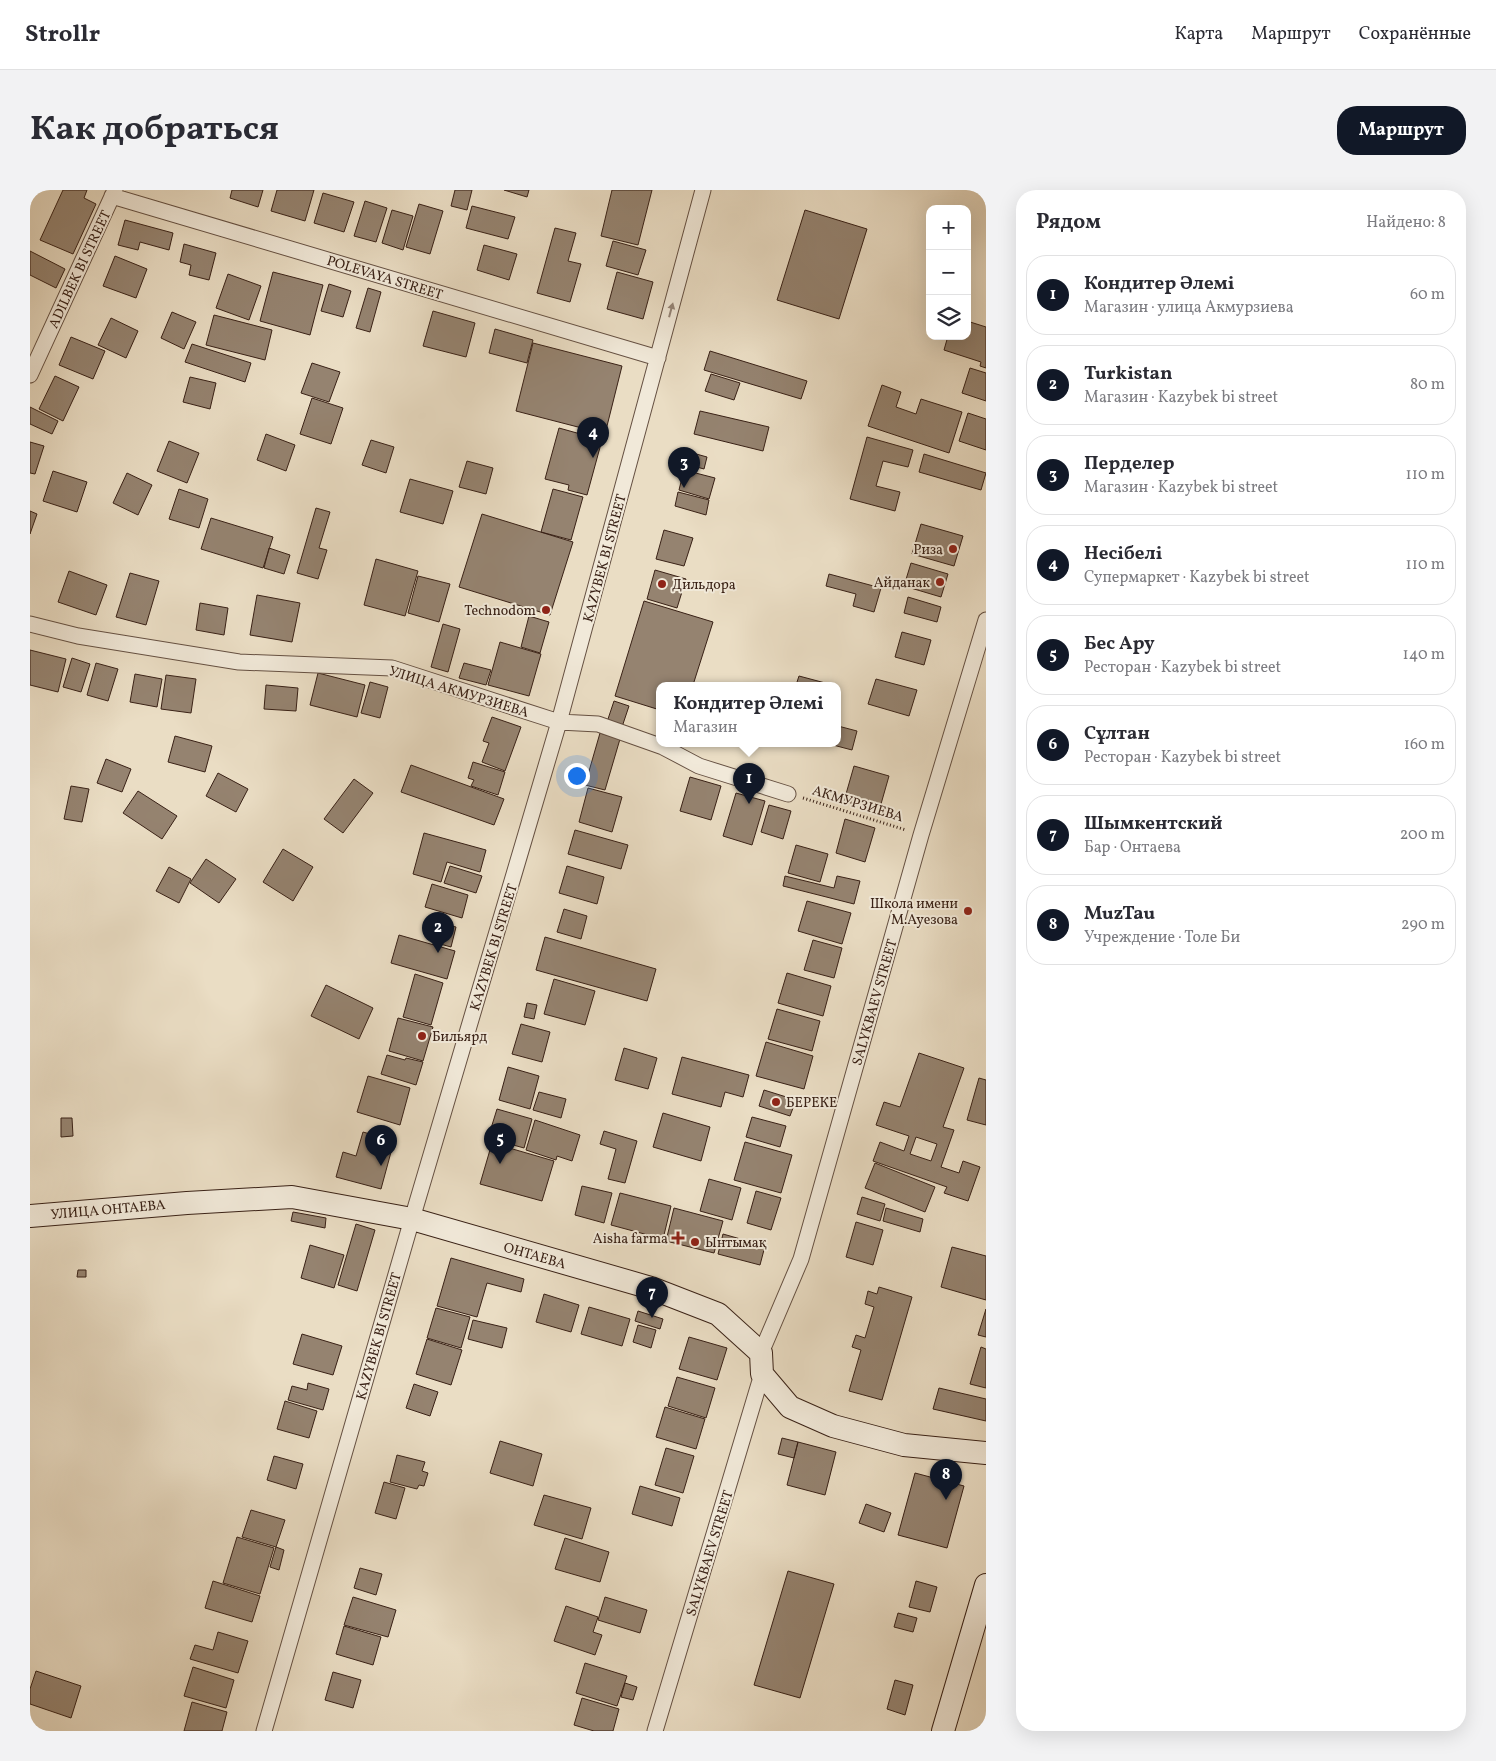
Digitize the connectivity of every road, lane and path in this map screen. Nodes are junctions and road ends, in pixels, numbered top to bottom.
1 (703, 190) edge
2 (114, 193) edge
3 (658, 358) junction
4 (30, 375) edge
5 (986, 620) edge
6 (30, 624) edge
7 (560, 722) junction
8 (656, 745) edge
9 (663, 747) edge
10 (788, 794) joint
11 (921, 834) junction
12 (292, 1197) joint
13 (30, 1216) edge
14 (412, 1219) junction
15 (762, 1364) junction
16 (986, 1453) edge
17 (986, 1585) edge
18 (264, 1731) edge
19 (655, 1731) edge
20 (943, 1731) edge

3 -> 1 street, KAZYBEK BI STREET
2 - 3 street, POLEVAYA STREET
2 - 4 street, ADILBEK BI STREET
3 - 7 street, KAZYBEK BI STREET
5 - 11 street, SALYKBAEV STREET
6 - 7 street, УЛИЦА АКМУРЗИЕВА
7 - 8 street, УЛИЦА АКМУРЗИЕВА
7 - 14 street, KAZYBEK BI STREET
9 - 10 street, УЛИЦА АКМУРЗИЕВА
10 - 11 path, АКМУРЗИЕВА
11 - 15 street, SALYKBAEV STREET
12 - 13 main road, УЛИЦА ОНТАЕВА
12 - 14 main road, ОНТАЕВА
14 - 15 main road, ОНТАЕВА
14 - 18 street, KAZYBEK BI STREET
15 - 16 main road, ОНТАЕВА
15 - 19 street, SALYKBAEV STREET
17 - 20 main road

